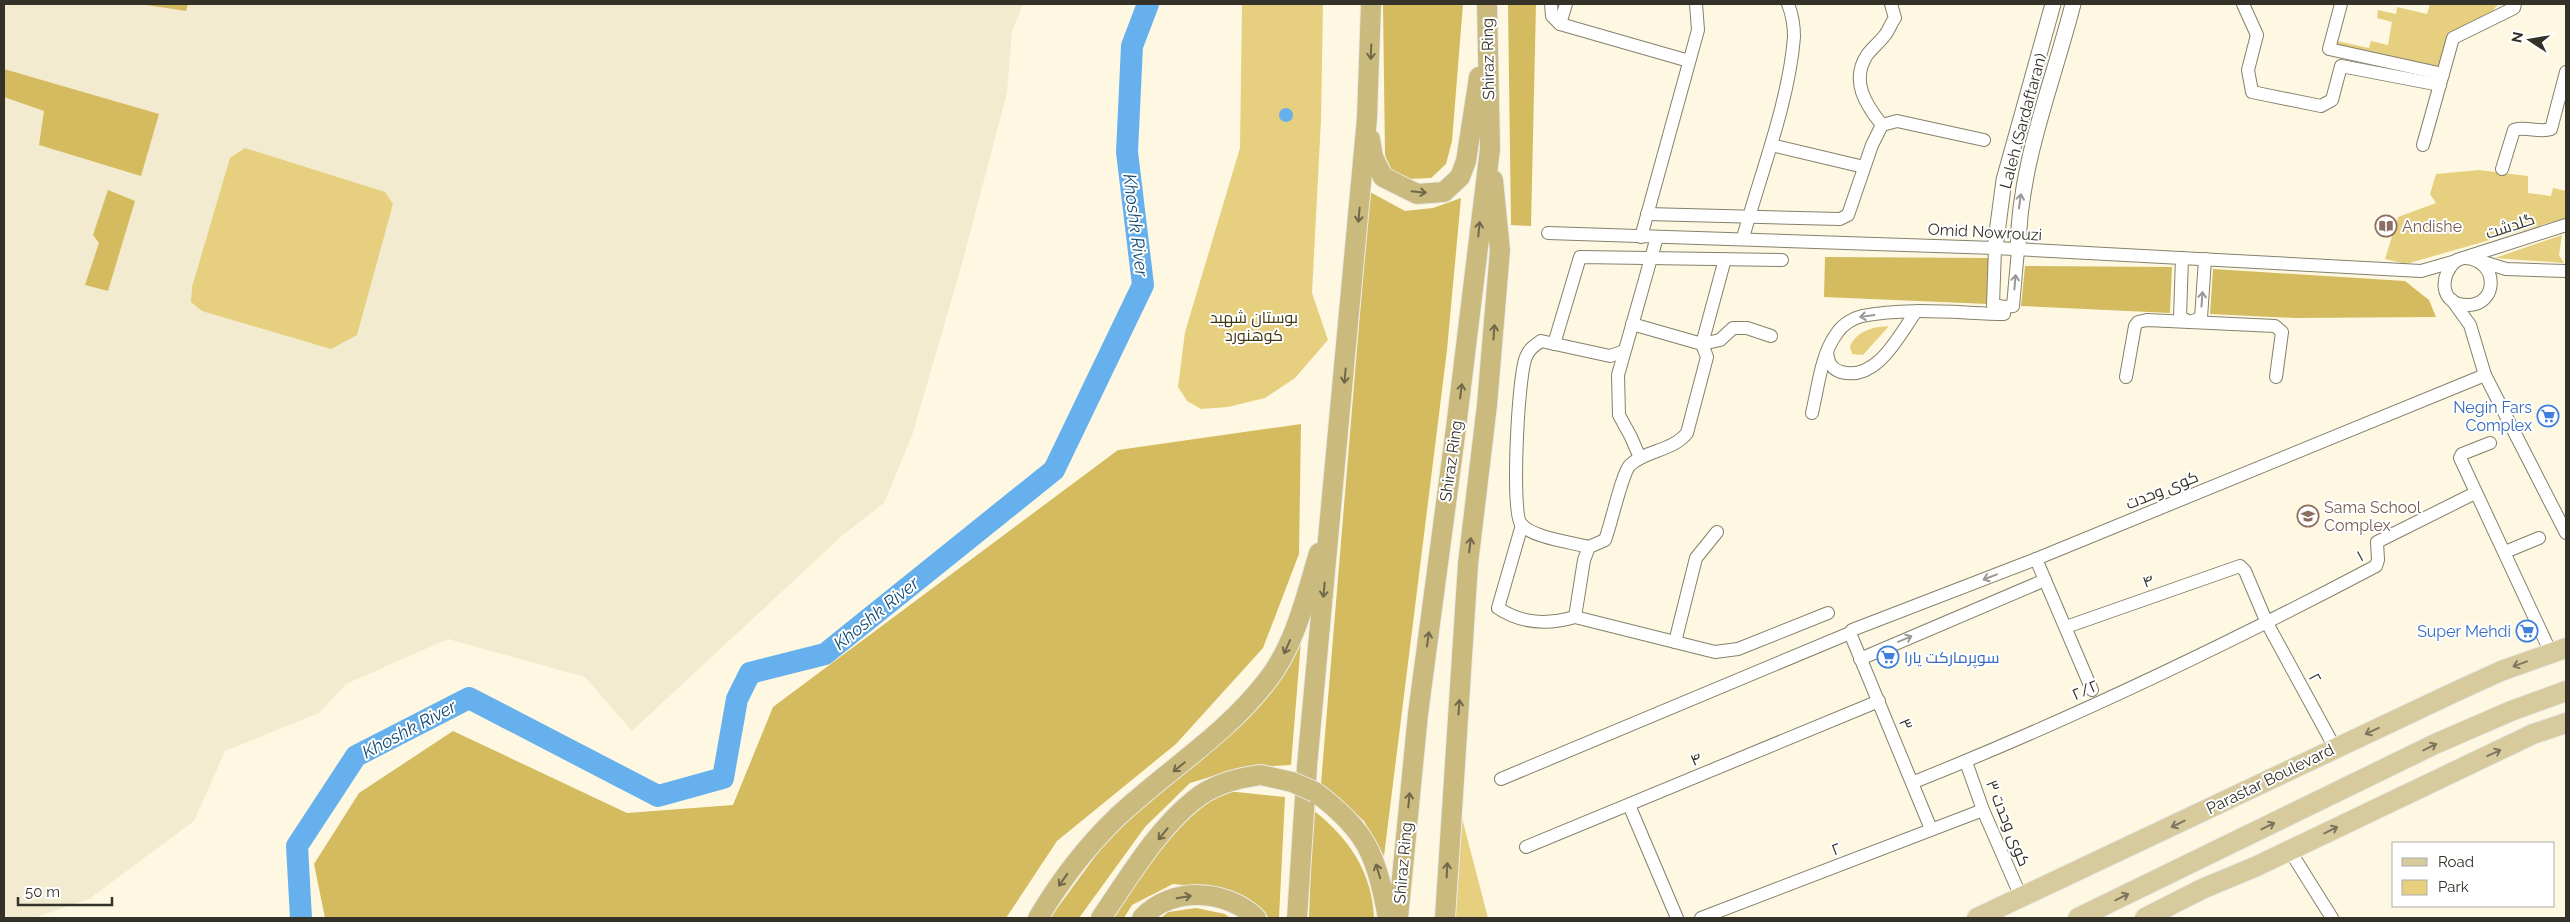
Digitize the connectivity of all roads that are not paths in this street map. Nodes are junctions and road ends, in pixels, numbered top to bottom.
1 (1371, 4) edge
2 (1551, 4) edge
3 (1566, 4) edge
4 (1696, 4) edge
5 (1788, 4) edge
6 (1891, 4) edge
7 (2053, 4) edge
8 (2073, 4) edge
9 (2243, 4) edge
10 (2341, 4) edge
11 (2515, 4) edge
12 (1487, 7) edge
13 (2048, 22) junction
14 (1560, 24) junction
15 (2067, 26) junction
16 (1689, 61) junction
17 (2566, 72) edge
18 (2442, 79) junction
19 (1367, 118) junction
20 (1882, 126) junction
21 (1984, 140) dead end
22 (1771, 145) junction
23 (2423, 145) dead end
24 (1490, 148) junction
25 (1864, 167) junction
26 (2502, 169) dead end
27 (1647, 214) junction
28 (1749, 215) junction
29 (2566, 225) edge
30 (1548, 233) dead end
31 (1641, 237) junction
32 (1657, 237) junction
33 (1743, 238) junction
34 (1995, 248) junction
35 (2018, 250) junction
36 (1651, 258) junction
37 (2182, 258) junction
38 (1726, 259) junction
39 (2205, 259) junction
40 (2460, 259) junction
41 (1782, 260) dead end
42 (2480, 261) junction
43 (2518, 269) junction
44 (2421, 271) junction
45 (2566, 271) edge
46 (2490, 290) junction
47 (2450, 297) junction
48 (2479, 302) junction
49 (2004, 307) junction
50 (1915, 313) junction
51 (2190, 322) junction
52 (1632, 324) junction
53 (2470, 325) junction
54 (1771, 336) dead end
55 (1554, 344) junction
56 (1702, 344) junction
57 (1624, 350) junction
58 (1828, 352) junction
59 (2486, 375) junction
60 (2126, 377) dead end
61 (2276, 377) dead end
62 (1812, 413) dead end
63 (2490, 443) dead end
64 (1640, 458) junction
65 (2475, 493) junction
66 (1331, 518) junction
67 (1522, 525) junction
68 (1717, 532) dead end
69 (2566, 533) edge
70 (2539, 538) dead end
71 (1589, 547) junction
72 (2505, 552) junction
73 (2036, 559) junction
74 (2240, 566) joint
75 (2045, 580) junction
76 (1828, 613) dead end
77 (1575, 617) junction
78 (2267, 623) junction
79 (2066, 627) junction
80 (1850, 633) junction
81 (1676, 642) junction
82 (2559, 650) edge
83 (1860, 658) junction
84 (2092, 690) dead end
85 (2566, 691) edge
86 (1879, 701) junction
87 (2566, 723) edge
88 (2335, 748) junction
89 (1966, 762) junction
90 (1502, 779) dead end
91 (1914, 782) junction
92 (1630, 805) junction
93 (1983, 810) junction
94 (1931, 829) junction
95 (1526, 847) dead end
96 (2216, 851) junction
97 (2290, 851) junction
98 (2257, 866) junction
99 (2202, 889) junction
100 (2021, 897) junction
101 (1038, 918) edge
102 (1101, 918) edge
103 (1142, 918) edge
104 (1256, 918) edge
105 (1297, 918) edge
106 (1388, 918) edge
107 (1398, 918) edge
108 (1445, 918) edge
109 (1677, 918) edge
110 (1701, 918) edge
111 (1977, 918) edge
112 (2078, 918) edge
113 (2145, 918) edge
114 (2332, 918) edge

1 -> 19 highway
2 - 14 street
3 - 14 street
4 - 16 street
5 - 22 street
6 - 20 street
7 - 13 street, Laleh (Sardaftaran)
8 - 15 street, Laleh (Sardaftaran)
9 - 18 street
10 - 18 street
11 - 18 street
19 -> 12 highway
12 - 24 highway, Shiraz Ring
13 - 15 street
13 - 34 street, Laleh (Sardaftaran)
14 - 16 street
35 -> 15 street, Laleh (Sardaftaran)
16 - 27 street
17 - 26 street
18 - 23 street
19 -> 66 highway
20 - 21 street
20 - 25 street
22 - 25 street
22 - 28 street
107 -> 24 highway, Shiraz Ring
108 -> 24 highway
25 - 28 street
27 - 28 street
27 - 31 street
28 - 33 street
29 - 40 street, گلدشت
30 - 31 street, Omid Nowrouzi
31 - 32 street, Omid Nowrouzi
32 - 33 street, Omid Nowrouzi
32 - 36 street
33 - 34 street, Omid Nowrouzi
34 - 35 street, Omid Nowrouzi
34 - 49 street
35 - 37 street, Omid Nowrouzi
49 -> 35 street
36 - 38 street
36 - 52 street
36 - 55 street
37 - 39 street, Omid Nowrouzi
37 - 51 street
38 - 41 street
38 - 56 street
39 - 44 street, Omid Nowrouzi
51 -> 39 street
40 - 42 street
40 - 44 street, گلدشت
40 - 47 street
42 - 43 street
42 - 46 street
43 - 45 street
43 - 46 street
44 - 47 street
46 - 48 street
47 - 48 street
47 - 53 street
48 - 53 street
49 - 50 street
50 -> 58 street
50 - 58 street
51 - 60 street
51 - 61 street
52 - 56 street
52 - 57 street
53 - 59 street
54 - 56 street
55 - 57 street
55 - 67 street
56 - 64 street
57 - 64 street
58 - 62 street
59 - 69 street
59 - 73 street, کوی وحدت
63 - 65 street
64 - 71 street
65 - 72 street
65 - 78 street, ۱
66 -> 101 highway
66 -> 105 highway
67 - 71 street
67 - 77 street
68 - 81 street
70 - 72 street
71 - 77 street
72 - 82 street
73 - 75 street
73 -> 80 street, کوی وحدت
74 - 78 street, ۲
74 - 79 street, ۴
75 - 79 street
83 -> 75 street
76 - 81 street
77 - 81 street
78 - 88 street, ۲
78 - 89 street, ۲/۲
79 - 84 street
80 - 83 street, ۳
80 - 90 street, کوی وحدت
82 -> 88 main road, Parastar Boulevard
83 - 86 street, ۳
96 -> 85 main road
86 - 91 street, ۳
86 - 92 street, ۴
97 -> 87 main road
88 -> 100 main road, Parastar Boulevard
89 - 91 street, ۲/۲
89 - 93 street, کوی وحدت ۳
91 - 94 street, ۳
92 - 95 street, ۴
92 - 109 street
93 - 94 street, ۲
93 - 100 street, کوی وحدت ۳
94 - 110 street, ۲
96 - 98 main road
96 - 99 main road
112 -> 96 main road
97 - 98 main road
97 - 114 street
98 - 99 main road
99 - 113 main road
100 - 111 main road, Parastar Boulevard
106 -> 102 highway, bridge
103 -> 104 highway

